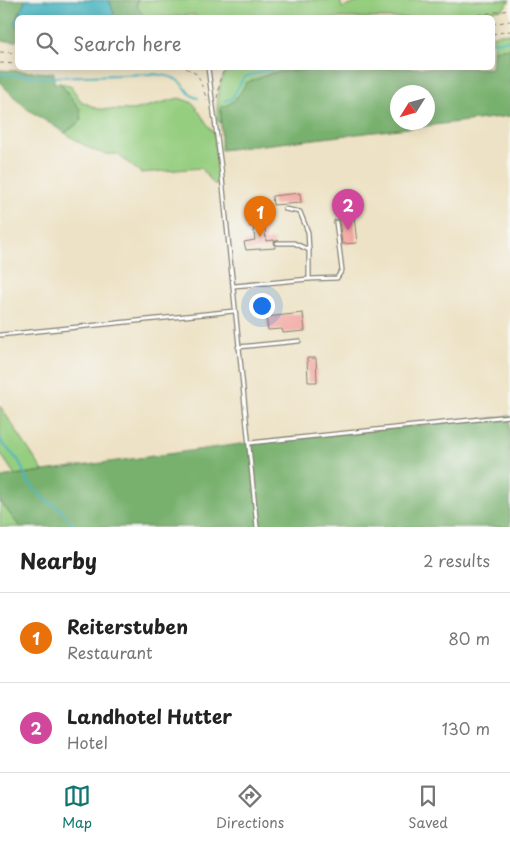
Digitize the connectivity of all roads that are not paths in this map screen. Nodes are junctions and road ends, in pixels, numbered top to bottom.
1 (208, 70) edge
2 (285, 209) dead end
3 (336, 222) dead end
4 (277, 243) dead end
5 (309, 250) junction
6 (309, 279) junction
7 (234, 286) junction
8 (234, 311) junction
9 (0, 335) edge
10 (299, 341) dead end
11 (238, 346) junction
12 (510, 416) edge
13 (248, 443) junction
14 (257, 527) edge

1 - 7 lane
2 - 5 lane
3 - 6 lane
4 - 5 lane
5 - 6 lane
6 - 7 lane
7 - 8 lane
8 - 9 lane
8 - 11 lane
10 - 11 lane
11 - 13 lane
12 - 13 lane
13 - 14 lane

